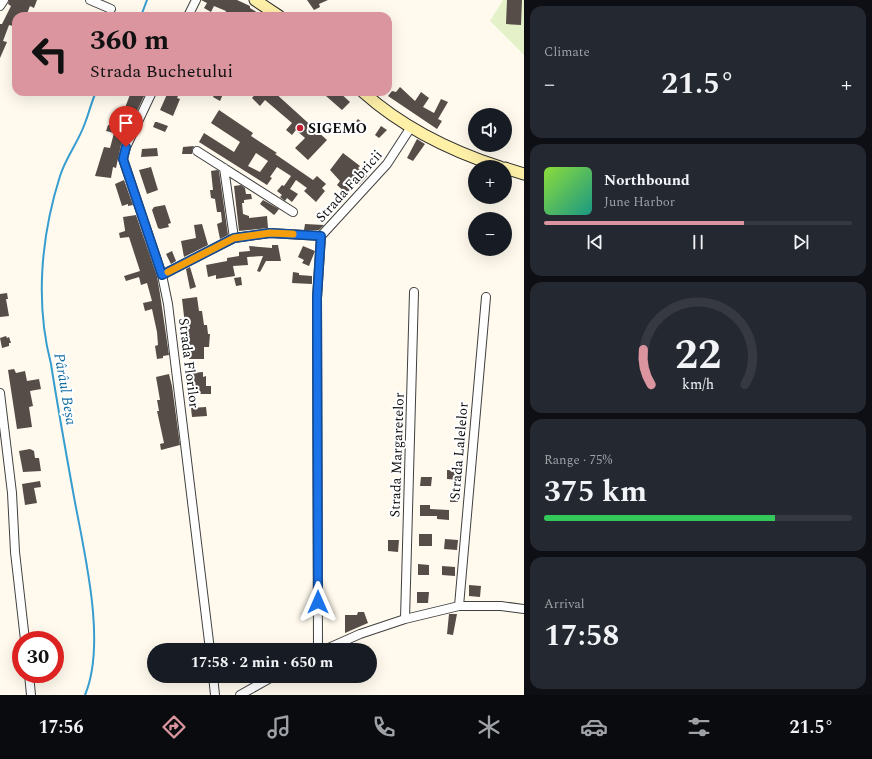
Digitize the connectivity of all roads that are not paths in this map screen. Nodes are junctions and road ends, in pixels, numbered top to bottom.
1 (4, 0) edge
2 (90, 0) edge
3 (196, 0) edge
4 (255, 0) edge
5 (0, 6) edge
6 (110, 9) dead end
7 (190, 12) edge
8 (273, 12) edge
9 (150, 96) edge
10 (368, 96) edge
11 (411, 127) junction
12 (197, 151) dead end
13 (480, 160) edge
14 (224, 168) junction
15 (512, 170) edge
16 (524, 174) edge
17 (293, 212) dead end
18 (321, 236) junction
19 (234, 238) junction
20 (162, 275) junction
21 (414, 292) dead end
22 (486, 297) dead end
23 (0, 393) edge
24 (459, 606) junction
25 (524, 609) edge
26 (405, 619) junction
27 (24, 631) edge
28 (209, 643) edge
29 (318, 643) edge
30 (340, 643) edge
31 (30, 683) edge
32 (214, 683) edge
33 (261, 683) edge
34 (31, 695) edge
35 (215, 695) edge
36 (240, 695) edge

1 - 5 street
2 - 6 street
3 - 7 street
4 - 8 main road
9 - 20 street, Strada Florilor
10 - 11 main road
11 - 13 main road
11 - 18 street, Strada Fabricii
12 - 14 street
14 - 17 street
14 - 19 street
15 - 16 main road
18 - 19 street
18 - 29 street, Strada Fabricii
19 - 20 street
20 - 28 street, Strada Florilor
21 - 26 street, Strada Margaretelor
22 - 24 street, Strada Lalelelor
23 - 27 street
24 - 25 street
24 - 26 street
26 - 30 street
31 - 34 street
32 - 35 street
33 - 36 street

